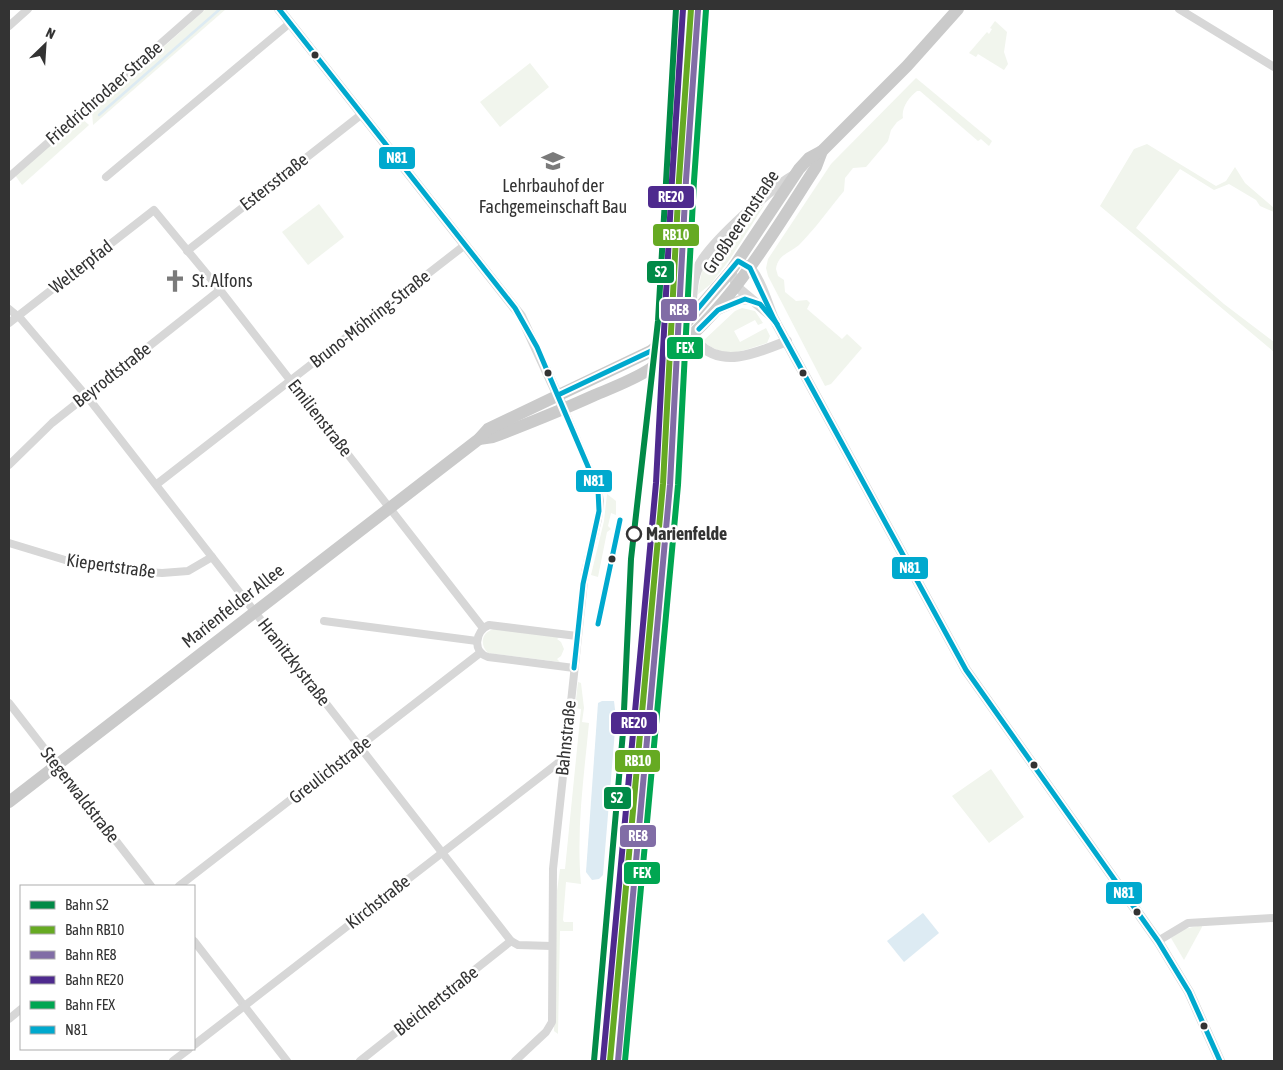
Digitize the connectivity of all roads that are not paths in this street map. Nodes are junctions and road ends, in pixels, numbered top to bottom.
1 (28, 9) edge
2 (200, 9) edge
3 (279, 9) edge
4 (958, 9) edge
5 (1179, 9) edge
6 (290, 23) junction
7 (9, 26) edge
8 (1274, 67) edge
9 (362, 114) junction
10 (822, 150) junction
11 (794, 175) junction
12 (9, 177) edge
13 (106, 177) dead end
14 (154, 210) joint
15 (465, 245) junction
16 (187, 251) junction
17 (735, 266) junction
18 (750, 268) junction
19 (737, 287) junction
20 (220, 290) junction
21 (692, 299) dead end
22 (749, 299) junction
23 (9, 309) edge
24 (718, 310) junction
25 (17, 317) junction
26 (692, 317) joint
27 (774, 319) junction
28 (9, 323) edge
29 (697, 330) joint
30 (786, 342) junction
31 (699, 344) dead end
32 (290, 380) junction
33 (86, 395) junction
34 (558, 395) junction
35 (564, 409) junction
36 (479, 439) junction
37 (9, 465) edge
38 (157, 484) junction
39 (389, 507) junction
40 (9, 543) edge
41 (212, 557) junction
42 (255, 612) junction
43 (324, 620) dead end
44 (483, 628) junction
45 (577, 636) junction
46 (477, 641) junction
47 (480, 653) junction
48 (574, 668) junction
49 (9, 704) edge
50 (360, 747) junction
51 (564, 761) junction
52 (56, 765) junction
53 (9, 802) edge
54 (442, 853) junction
55 (150, 885) edge
56 (180, 885) edge
57 (1274, 918) edge
58 (511, 941) junction
59 (1158, 941) junction
60 (195, 942) edge
61 (552, 946) junction
62 (244, 1006) junction
63 (20, 1010) edge
64 (9, 1019) edge
65 (195, 1044) edge
66 (188, 1050) edge
67 (173, 1061) edge
68 (287, 1061) edge
69 (360, 1061) edge
70 (514, 1061) edge
71 (1220, 1061) edge

1 - 7 street
2 - 12 street, Friedrichrodaer Straße
3 - 6 street
4 - 10 main road, Großbeerenstraße
5 - 8 street
6 - 9 street
6 - 13 street
9 - 15 street
9 - 16 street, Estersstraße
10 - 11 main road, Großbeerenstraße
10 - 18 main road, Großbeerenstraße
11 - 17 main road, Großbeerenstraße
11 - 21 street
14 - 16 street, Emilienstraße
14 - 25 street, Welterpfad
15 - 32 street, Bruno-Möhring-Straße
15 - 34 street
16 - 20 street, Emilienstraße
17 - 18 street
17 - 19 street
17 - 26 main road, Großbeerenstraße
18 - 19 main road, Großbeerenstraße
18 - 27 street
19 - 22 street
19 - 24 main road, Großbeerenstraße
20 - 32 street, Emilienstraße
20 - 33 street, Beyrodtstraße
22 - 24 street
22 - 27 street
23 - 25 street, Hranitzkystraße
24 - 29 main road, Großbeerenstraße
25 - 28 street, Welterpfad
25 - 33 street, Hranitzkystraße
26 - 34 main road, Marienfelder Allee
27 - 30 street
29 - 35 main road, Marienfelder Allee
30 - 31 street
30 - 59 street
32 - 38 street, Bruno-Möhring-Straße
32 - 39 street, Emilienstraße
33 - 37 street, Beyrodtstraße
33 - 38 street, Hranitzkystraße
34 - 35 street
34 - 36 main road, Marienfelder Allee
35 - 36 main road, Marienfelder Allee
35 - 45 street, Bahnstraße
36 - 39 main road, Marienfelder Allee
38 - 41 street, Hranitzkystraße
39 - 42 main road, Marienfelder Allee
39 - 44 street, Emilienstraße
40 - 41 street, Kiepertstraße
41 - 42 street, Hranitzkystraße
42 - 50 street, Hranitzkystraße
42 - 52 main road, Marienfelder Allee
43 - 46 street
44 - 45 street
44 - 46 street
45 - 48 street, Bahnstraße
46 - 47 street
47 - 48 street
47 - 50 street, Greulichstraße
48 - 51 street, Bahnstraße
49 - 52 street, Stegerwaldstraße
50 - 54 street, Hranitzkystraße
50 - 56 street, Greulichstraße
51 - 54 street, Kirchstraße
51 - 61 street, Bahnstraße
52 - 53 main road, Marienfelder Allee
52 - 55 street, Stegerwaldstraße
54 - 58 street, Hranitzkystraße
54 - 62 street, Kirchstraße
57 - 59 street
58 - 61 street
58 - 69 street, Bleichertstraße
59 - 71 street
60 - 62 street
61 - 70 street, Bahnstraße
62 - 65 street, Kirchstraße
62 - 68 street
63 - 64 street
66 - 67 street

